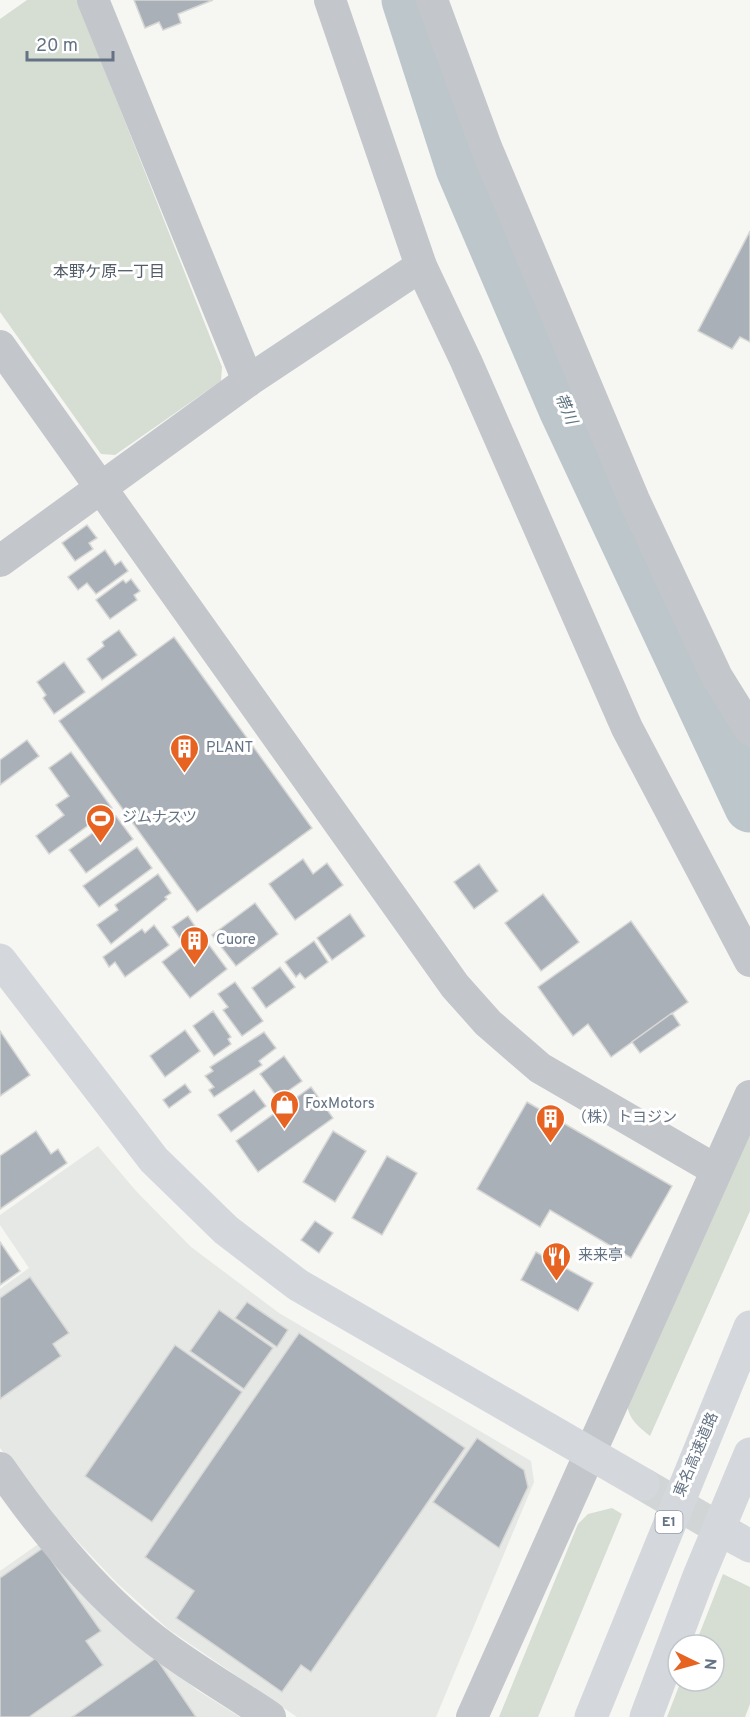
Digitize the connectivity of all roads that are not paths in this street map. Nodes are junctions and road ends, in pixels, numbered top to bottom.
1 (93, 0) edge
2 (330, 0) edge
3 (432, 0) edge
4 (421, 266) junction
5 (0, 346) edge
6 (248, 381) junction
7 (101, 489) junction
8 (0, 561) edge
9 (750, 730) edge
10 (0, 960) edge
11 (750, 961) edge
12 (750, 1096) edge
13 (716, 1170) junction
14 (750, 1327) edge
15 (590, 1454) junction
16 (750, 1454) edge
17 (0, 1468) edge
18 (643, 1484) tunnel mouth
19 (270, 1717) edge
20 (472, 1717) edge
21 (591, 1717) edge
22 (646, 1717) edge

1 - 6 street
2 - 4 street
3 - 9 street
4 - 6 street
4 - 11 street
5 - 7 street
6 - 7 street
7 - 8 street
7 - 13 street
10 - 15 main road
12 - 13 street
13 - 15 street
14 - 21 main road, 東名高速道路 / E1
15 - 18 main road
15 - 20 street
16 - 22 main road
17 - 19 street

